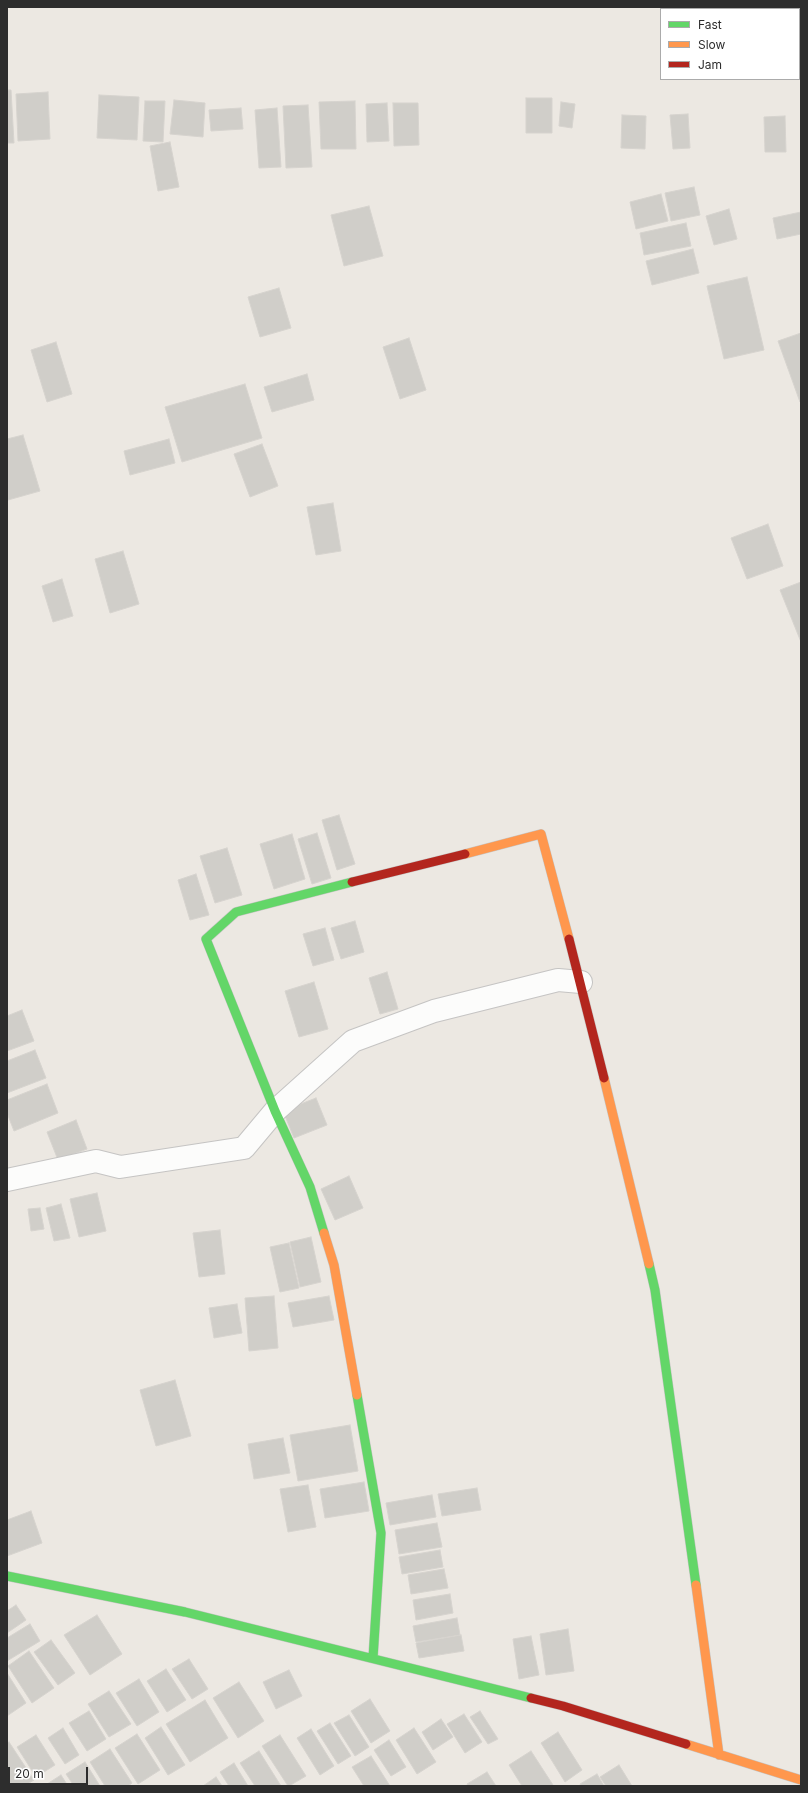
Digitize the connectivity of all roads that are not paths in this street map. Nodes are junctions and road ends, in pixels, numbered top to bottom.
1 (581, 982) junction
2 (275, 1111) junction
3 (7, 1180) edge
4 (7, 1576) edge
5 (373, 1658) junction
6 (719, 1755) junction
7 (801, 1780) edge

1 - 2 street
1 - 2 street
1 - 6 street
2 - 3 street
2 - 5 street
4 - 5 street
5 - 6 street
6 - 7 street

